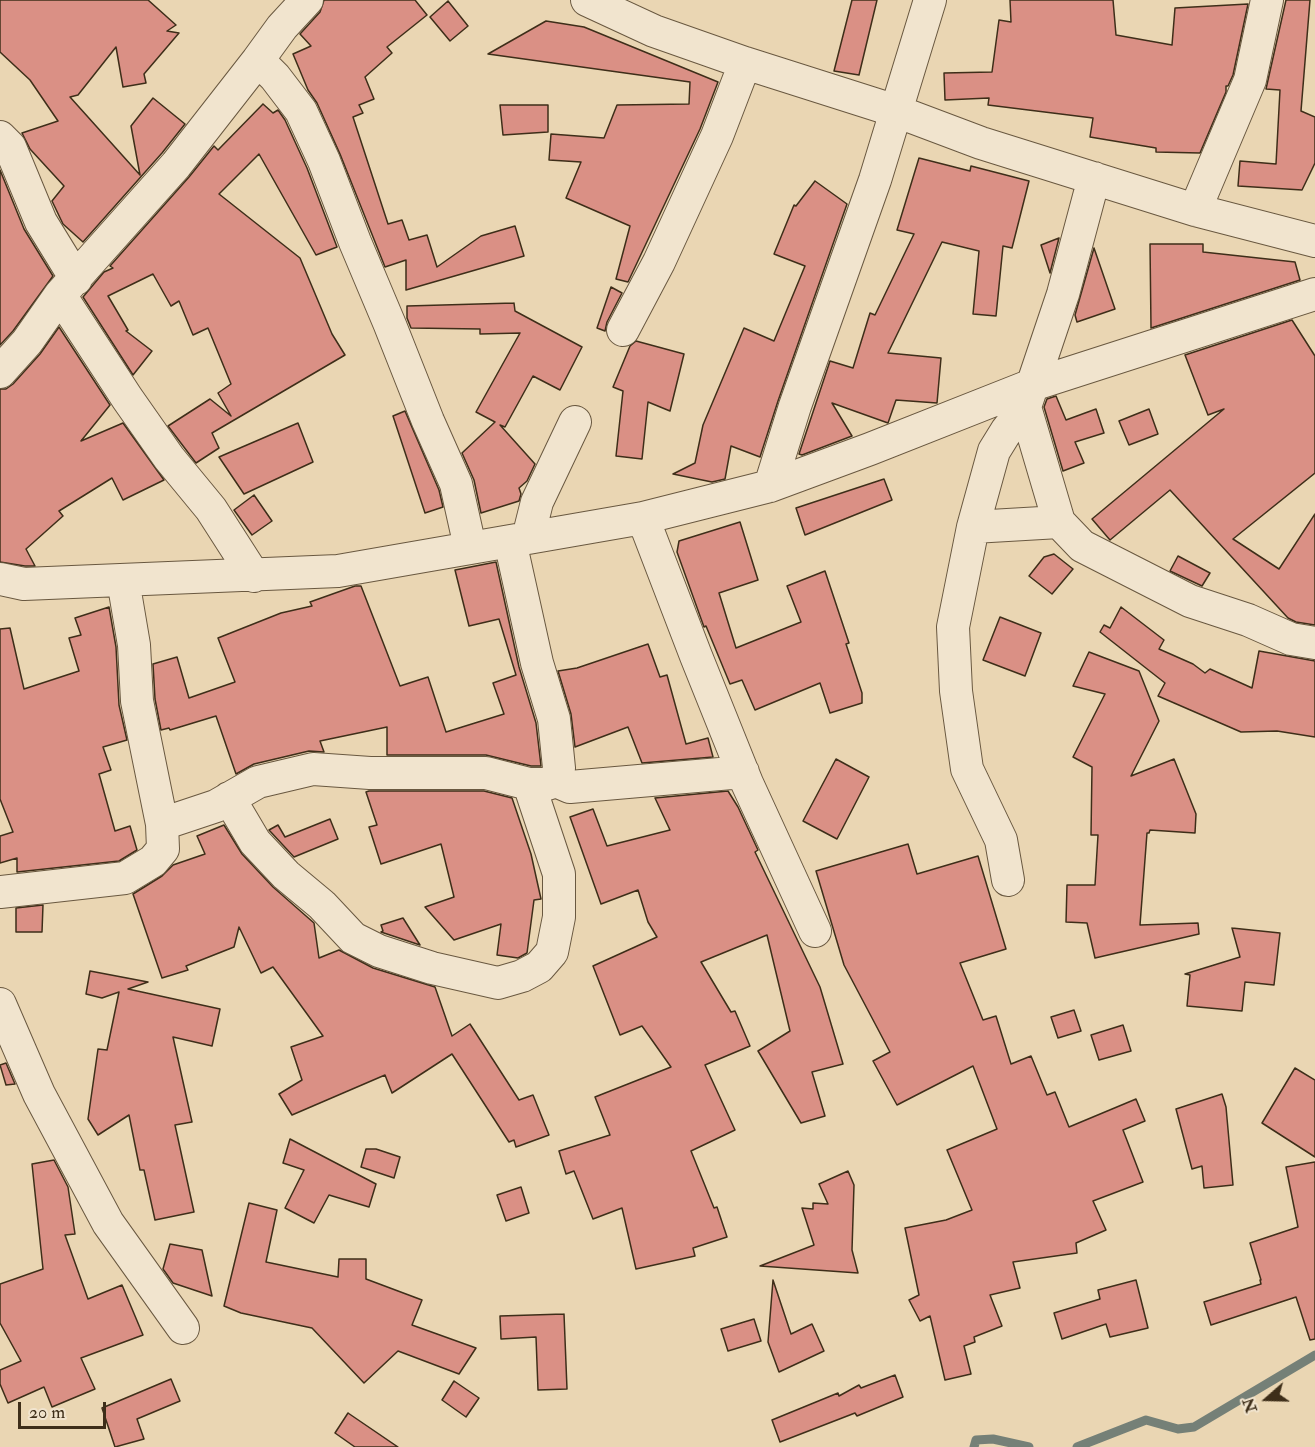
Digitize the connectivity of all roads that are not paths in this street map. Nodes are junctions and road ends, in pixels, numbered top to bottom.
1 (307, 0) edge
2 (587, 0) edge
3 (930, 0) edge
4 (1267, 0) edge
5 (258, 60) junction
6 (745, 63) junction
7 (896, 111) junction
8 (0, 137) edge
9 (1094, 178) junction
10 (1195, 210) junction
11 (1315, 241) edge
12 (68, 287) junction
13 (1315, 294) edge
14 (623, 330) dead end
15 (0, 372) edge
16 (1029, 396) junction
17 (575, 422) dead end
18 (770, 486) junction
19 (644, 518) junction
20 (1059, 522) junction
21 (973, 526) junction
22 (519, 539) junction
23 (470, 547) junction
24 (254, 576) junction
25 (0, 579) edge
26 (123, 580) junction
27 (1315, 643) edge
28 (743, 772) junction
29 (542, 783) junction
30 (229, 798) junction
31 (162, 824) junction
32 (1008, 880) dead end
33 (0, 892) edge
34 (815, 931) dead end
35 (0, 1004) edge
36 (183, 1328) dead end

1 - 5 street
2 - 6 street
3 - 7 street
4 - 10 street
5 - 12 street
5 - 23 street
6 - 7 street
6 - 14 street
7 - 9 street
7 - 18 street
8 - 12 street
9 - 10 street
9 - 16 street
10 - 11 street
12 - 15 street
12 - 24 street
13 - 16 street
16 - 18 street
16 - 20 street
16 - 21 street
17 - 22 street
18 - 19 street
19 - 22 street
19 - 28 street
20 - 21 street
20 - 27 street
21 - 32 street
22 - 23 street
22 - 29 street
23 - 24 street
24 - 26 street
25 - 26 street
26 - 31 street
28 - 29 street
28 - 34 street
29 - 30 street
29 - 30 street
30 - 31 street
31 - 33 street
35 - 36 street

